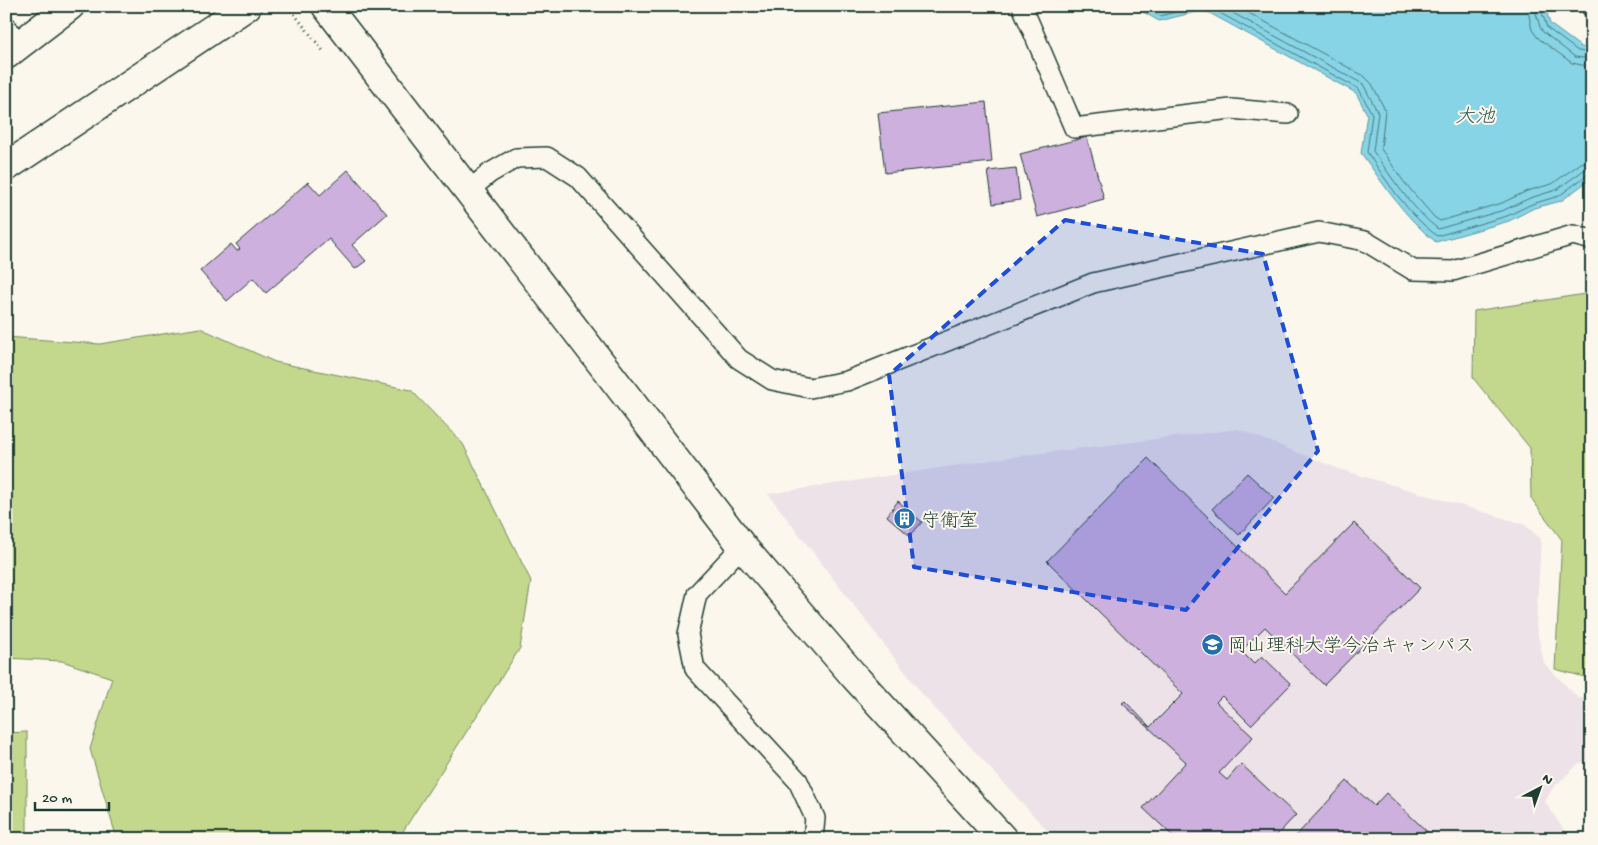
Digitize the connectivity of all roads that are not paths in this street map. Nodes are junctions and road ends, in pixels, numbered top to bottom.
1 (70, 6) edge
2 (247, 6) edge
3 (326, 6) edge
4 (1022, 6) edge
5 (11, 42) edge
6 (1288, 114) dead end
7 (6, 167) edge
8 (468, 191) junction
9 (1592, 240) edge
10 (742, 546) junction
11 (813, 839) edge
12 (1004, 839) edge

1 - 5 main road
2 - 7 main road
3 - 8 main road
4 - 6 street
8 - 9 street
8 - 10 main road
10 - 11 street
10 - 12 main road

